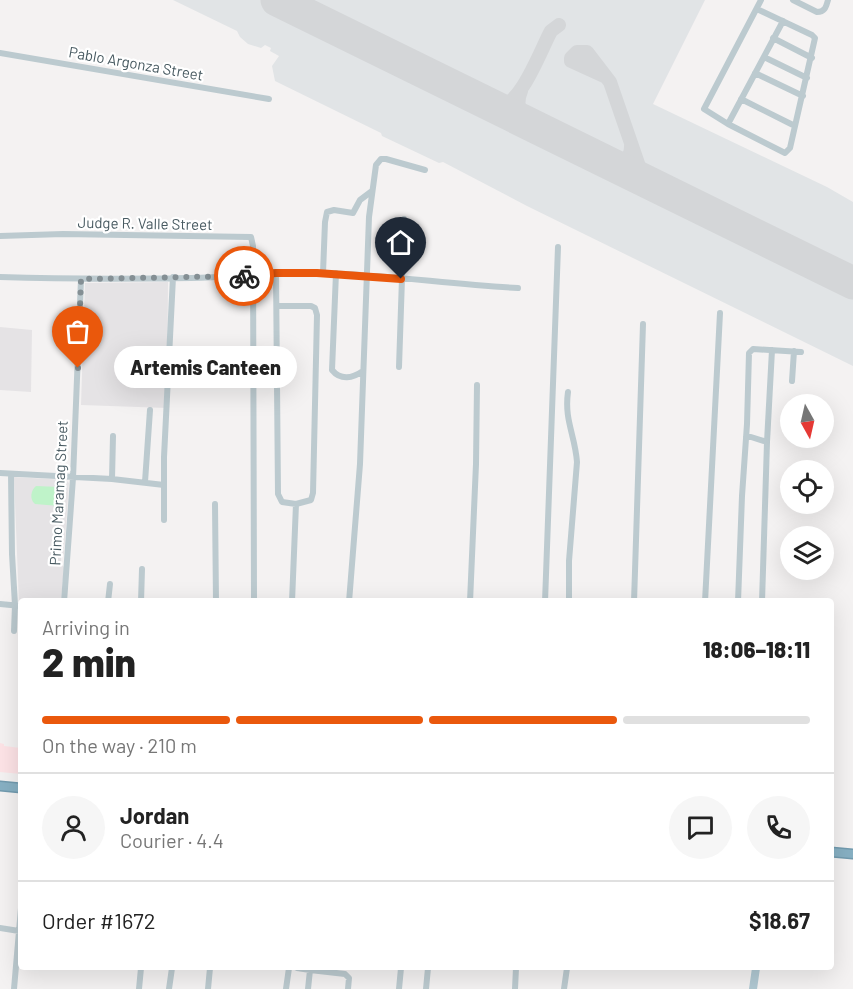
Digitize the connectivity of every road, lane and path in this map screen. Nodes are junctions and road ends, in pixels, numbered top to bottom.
1 (761, 0) edge
2 (794, 0) edge
3 (828, 0) edge
4 (757, 9) junction
5 (783, 21) junction
6 (773, 38) junction
7 (0, 53) edge
8 (764, 57) junction
9 (812, 58) junction
10 (755, 74) junction
11 (807, 78) junction
12 (803, 96) junction
13 (269, 99) dead end
14 (741, 99) junction
15 (728, 124) junction
16 (795, 126) junction
17 (425, 170) dead end
18 (372, 191) junction
19 (404, 219) dead end
20 (0, 236) edge
21 (558, 247) dead end
22 (276, 273) junction
23 (323, 273) junction
24 (336, 273) junction
25 (367, 275) junction
26 (253, 276) junction
27 (0, 277) edge
28 (173, 277) junction
29 (81, 279) junction
30 (401, 279) junction
31 (518, 288) dead end
32 (277, 306) junction
33 (720, 313) dead end
34 (643, 324) dead end
35 (772, 350) junction
36 (399, 367) dead end
37 (363, 371) junction
38 (792, 381) dead end
39 (477, 385) dead end
40 (568, 392) dead end
41 (150, 410) dead end
42 (113, 436) dead end
43 (746, 437) junction
44 (767, 442) junction
45 (0, 473) edge
46 (10, 474) junction
47 (73, 478) junction
48 (112, 479) junction
49 (146, 482) junction
50 (164, 485) junction
51 (215, 504) dead end
52 (296, 504) junction
53 (164, 520) dead end
54 (142, 569) dead end
55 (110, 584) dead end
56 (64, 598) edge
57 (108, 598) edge
58 (141, 598) edge
59 (216, 598) edge
60 (254, 598) edge
61 (292, 598) edge
62 (349, 598) edge
63 (470, 598) edge
64 (545, 598) edge
65 (569, 598) edge
66 (634, 598) edge
67 (705, 598) edge
68 (738, 598) edge
69 (762, 598) edge
70 (0, 604) edge
71 (18, 605) edge
72 (14, 631) dead end
73 (0, 786) edge
74 (18, 788) edge
75 (834, 852) edge
76 (853, 854) edge
77 (0, 928) edge
78 (18, 931) edge
79 (18, 943) edge
80 (141, 970) edge
81 (172, 970) edge
82 (210, 970) edge
83 (289, 970) edge
84 (310, 970) joint
85 (401, 970) edge
86 (428, 970) edge
87 (516, 970) edge
88 (567, 970) edge
89 (756, 970) edge
90 (14, 989) edge
91 (139, 989) edge
92 (169, 989) edge
93 (208, 989) edge
94 (286, 989) edge
95 (308, 989) edge
96 (348, 989) edge
97 (399, 989) edge
98 (426, 989) edge
99 (515, 989) edge
100 (564, 989) edge
101 (753, 989) edge

1 - 4 street
2 - 3 street
4 - 5 street
4 - 15 street
5 - 6 street
5 - 9 street
6 - 8 street
6 - 9 street
7 - 13 street, Pablo Argonza Street
8 - 10 street
8 - 11 street
9 - 11 street
10 - 12 street
10 - 14 street
11 - 12 street
12 - 16 street
14 - 15 street
14 - 16 street
15 - 16 street
17 - 18 street
18 - 23 street
18 - 25 street
19 - 30 street
20 - 26 street, Judge R. Valle Street
21 - 64 street
22 - 23 street
22 - 26 street
22 - 32 street
23 - 24 street
24 - 25 street
24 - 37 street
25 - 30 street
25 - 37 street
26 - 28 street
26 - 60 street
27 - 29 street
28 - 29 street
28 - 50 street
29 - 47 street, Primo Maramag Street
30 - 31 street
30 - 36 street
32 - 52 street
32 - 52 street
33 - 67 street
34 - 66 street
35 - 38 street
35 - 43 street
35 - 44 street
37 - 62 street
39 - 63 street
40 - 65 street
41 - 49 street
42 - 48 street
43 - 44 street
43 - 68 street
44 - 69 street
45 - 46 street
46 - 47 street
46 - 71 street
47 - 48 street
47 - 56 street, Primo Maramag Street
48 - 49 street
49 - 50 street
50 - 53 street
51 - 59 street
52 - 61 street
54 - 58 street
55 - 57 street
70 - 71 street
71 - 72 street
73 - 74 highway
75 - 76 highway
77 - 78 street
79 - 90 street
80 - 91 street
81 - 92 street
82 - 93 street
83 - 94 street
84 - 95 street
84 - 96 street
85 - 97 street
86 - 98 street
87 - 99 street
88 - 100 street
89 - 101 main road

